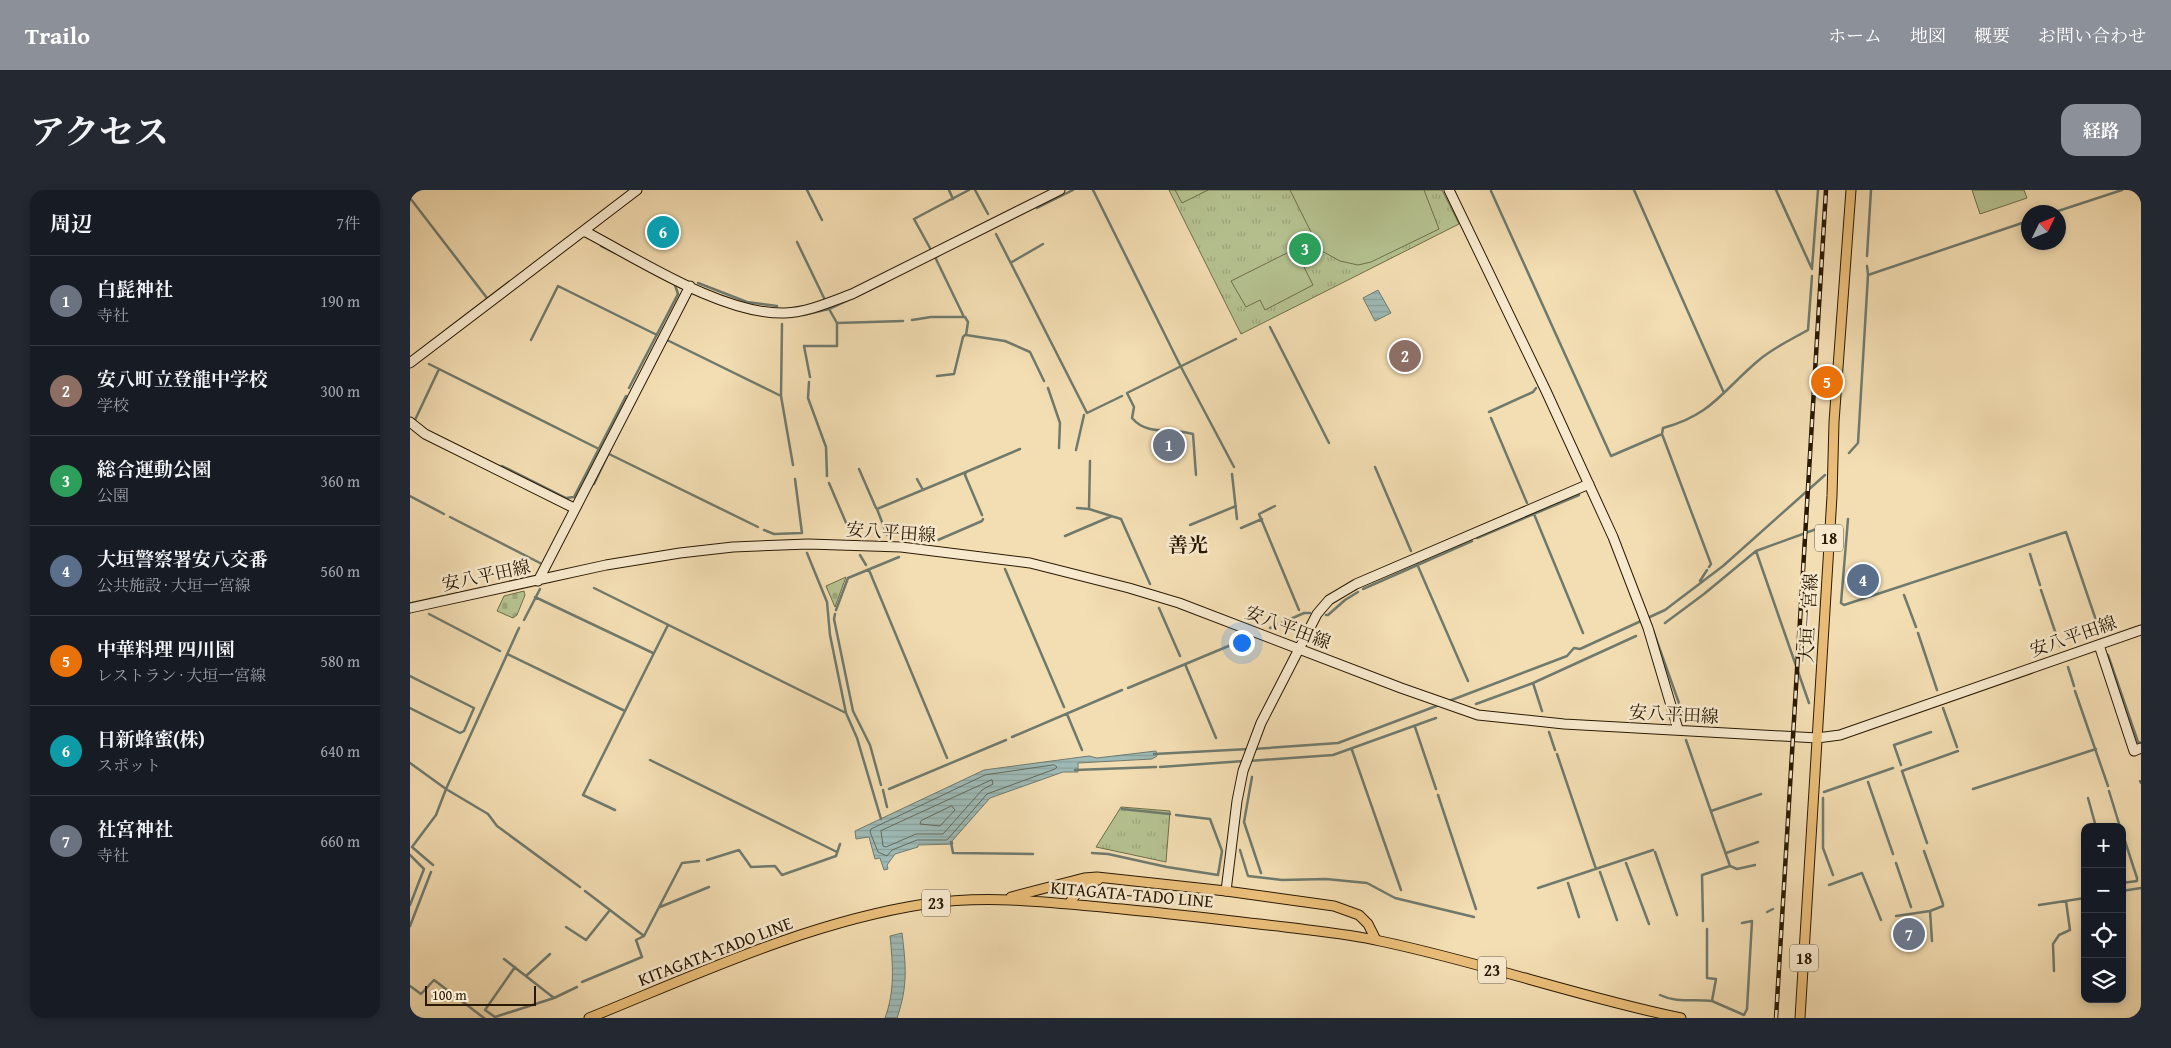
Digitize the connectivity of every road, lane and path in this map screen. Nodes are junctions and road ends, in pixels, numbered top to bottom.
1 (637, 190) edge
2 (1060, 190) edge
3 (1449, 190) edge
4 (1851, 190) edge
5 (584, 231) junction
6 (690, 286) junction
7 (410, 363) edge
8 (410, 422) edge
9 (1589, 484) junction
10 (574, 508) junction
11 (538, 581) junction
12 (410, 608) edge
13 (2141, 630) edge
14 (2099, 645) junction
15 (1299, 649) junction
16 (1678, 730) junction
17 (1817, 738) junction
18 (2141, 748) edge
19 (1113, 878) junction
20 (1226, 891) junction
21 (978, 899) junction
22 (1069, 904) junction
23 (1376, 940) junction
24 (589, 1018) edge
25 (1680, 1018) edge
26 (1800, 1018) edge

1 - 5 street
2 - 6 street
3 - 9 street
4 - 17 main road, 大垣一宮線 / 18
5 - 6 street
5 - 7 street
6 - 10 street
8 - 10 street
9 - 15 street
9 - 16 street
10 - 11 street
11 - 12 street, 安八平田線
11 - 15 street, 安八平田線
13 - 14 street, 安八平田線
14 - 17 street, 安八平田線
14 - 18 street
15 - 16 street, 安八平田線
15 - 20 street
16 - 17 street, 安八平田線
17 - 26 main road, 大垣一宮線 / 18
19 - 20 main road
19 - 21 main road
19 - 22 main road
20 - 23 main road
21 - 22 main road, KITAGATA-TADO LINE / 23
21 - 24 main road, KITAGATA-TADO LINE / 23
22 - 23 main road, KITAGATA-TADO LINE / 23
23 - 25 main road, KITAGATA-TADO LINE / 23

